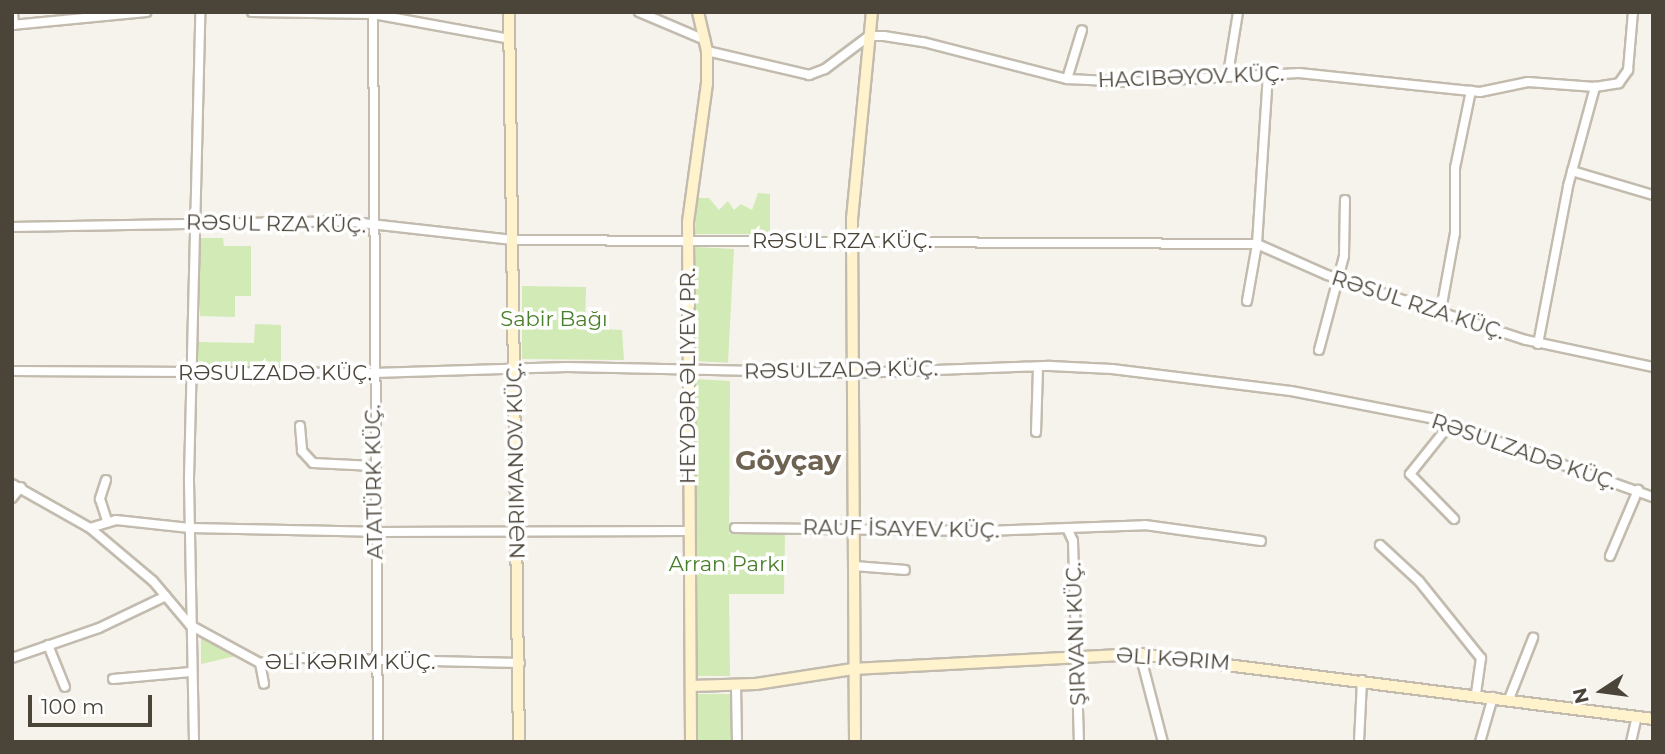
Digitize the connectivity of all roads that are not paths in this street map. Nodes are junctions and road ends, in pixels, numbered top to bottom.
1 (13, 12) edge
2 (146, 12) edge
3 (200, 12) edge
4 (252, 12) edge
5 (509, 12) edge
6 (639, 12) edge
7 (698, 12) edge
8 (872, 12) edge
9 (1238, 12) edge
10 (1633, 12) edge
11 (373, 13) edge
12 (13, 25) edge
13 (1082, 30) dead end
14 (869, 36) junction
15 (510, 38) junction
16 (706, 45) junction
17 (1268, 72) junction
18 (1228, 74) junction
19 (1067, 79) junction
20 (1595, 87) junction
21 (1471, 91) junction
22 (1572, 171) junction
23 (1653, 195) edge
24 (1345, 200) dead end
25 (192, 222) junction
26 (374, 225) junction
27 (12, 227) edge
28 (513, 240) junction
29 (687, 241) junction
30 (852, 241) junction
31 (1257, 244) junction
32 (1338, 279) junction
33 (1247, 301) dead end
34 (1441, 310) junction
35 (1538, 344) junction
36 (1319, 350) dead end
37 (1038, 367) junction
38 (1653, 367) edge
39 (514, 368) junction
40 (689, 369) junction
41 (12, 371) edge
42 (373, 373) junction
43 (855, 373) junction
44 (190, 374) junction
45 (1450, 424) junction
46 (300, 426) dead end
47 (1036, 432) dead end
48 (374, 466) junction
49 (106, 480) dead end
50 (16, 485) edge
51 (1638, 490) junction
52 (1653, 497) edge
53 (12, 498) edge
54 (1454, 519) dead end
55 (107, 521) junction
56 (856, 527) junction
57 (89, 528) junction
58 (190, 528) junction
59 (735, 528) dead end
60 (1067, 528) junction
61 (518, 531) junction
62 (689, 531) junction
63 (374, 532) junction
64 (1261, 541) dead end
65 (1380, 545) dead end
66 (1609, 556) dead end
67 (855, 566) junction
68 (905, 570) dead end
69 (190, 588) junction
70 (167, 597) junction
71 (190, 625) junction
72 (1533, 638) dead end
73 (48, 645) junction
74 (1140, 654) junction
75 (1079, 655) junction
76 (12, 658) edge
77 (377, 662) junction
78 (260, 663) junction
79 (520, 663) junction
80 (853, 668) junction
81 (191, 672) junction
82 (113, 679) dead end
83 (1362, 680) junction
84 (264, 684) dead end
85 (736, 685) junction
86 (691, 686) junction
87 (65, 687) dead end
88 (1476, 695) junction
89 (1493, 697) junction
90 (1509, 699) junction
91 (1637, 717) junction
92 (1653, 719) edge
93 (194, 742) edge
94 (378, 742) edge
95 (519, 742) edge
96 (691, 742) edge
97 (737, 742) edge
98 (855, 742) edge
99 (1079, 742) edge
100 (1163, 742) edge
101 (1359, 742) edge
102 (1480, 742) edge
103 (1631, 742) edge

1 - 12 street
2 - 12 street
3 - 25 street
4 - 11 street
5 - 15 main road, NƏRIMANOV KÜÇ.
6 - 16 street
7 - 16 main road, HEYDƏR ƏLIYEV PR.
8 - 14 main road
9 - 18 street
10 - 20 street
11 - 15 street
11 - 26 street, ATATÜRK KÜÇ.
13 - 19 street
14 - 16 street
14 - 19 street
14 - 30 main road
15 - 28 main road, NƏRIMANOV KÜÇ.
16 - 29 main road, HEYDƏR ƏLIYEV PR.
17 - 18 street
17 - 21 street
17 - 31 street
18 - 19 street
20 - 21 street
20 - 22 street
21 - 34 street
22 - 23 street
22 - 35 street
24 - 32 street
25 - 26 street, RƏSUL RZA KÜÇ.
25 - 27 street, RƏSUL RZA KÜÇ.
25 - 44 street
26 - 28 street, RƏSUL RZA KÜÇ.
26 - 42 street, ATATÜRK KÜÇ.
28 - 29 street, RƏSUL RZA KÜÇ.
28 - 39 main road, NƏRIMANOV KÜÇ.
29 - 30 street, RƏSUL RZA KÜÇ.
29 - 40 main road, HEYDƏR ƏLIYEV PR.
30 - 31 street, RƏSUL RZA KÜÇ.
30 - 43 main road
31 - 32 street, RƏSUL RZA KÜÇ.
31 - 33 street
32 - 34 street, RƏSUL RZA KÜÇ.
32 - 36 street
34 - 35 street, RƏSUL RZA KÜÇ.
35 - 38 street, RƏSUL RZA KÜÇ.
37 - 43 street, RƏSULZADƏ KÜÇ.
37 - 45 street, RƏSULZADƏ KÜÇ.
37 - 47 street
39 - 40 street, RƏSULZADƏ KÜÇ.
39 - 42 street, RƏSULZADƏ KÜÇ.
39 - 61 main road, NƏRIMANOV KÜÇ.
40 - 43 street, RƏSULZADƏ KÜÇ.
40 - 62 main road, HEYDƏR ƏLIYEV PR.
41 - 44 street, RƏSULZADƏ KÜÇ.
42 - 44 street, RƏSULZADƏ KÜÇ.
42 - 48 street, ATATÜRK KÜÇ.
43 - 56 main road
44 - 58 street
45 - 51 street, RƏSULZADƏ KÜÇ.
45 - 54 street
46 - 48 street
48 - 63 street, ATATÜRK KÜÇ.
49 - 55 street
50 - 53 street
50 - 57 street
51 - 52 street, RƏSULZADƏ KÜÇ.
51 - 66 street
55 - 57 street
55 - 58 street
56 - 59 street, RAUF İSAYEV KÜÇ.
56 - 60 street, RAUF İSAYEV KÜÇ.
56 - 67 main road
57 - 70 street
58 - 63 street
58 - 69 street
60 - 64 street, RAUF İSAYEV KÜÇ.
60 - 75 street, ŞIRVANI KÜÇ.
61 - 62 street
61 - 63 street
61 - 79 main road, NƏRIMANOV KÜÇ.
62 - 86 main road, HEYDƏR ƏLIYEV PR.
63 - 77 street, ATATÜRK KÜÇ.
65 - 88 street
67 - 68 street
67 - 80 main road
69 - 70 street
69 - 71 street
70 - 71 street
70 - 73 street
71 - 78 street, ƏLI KƏRIM KÜÇ.
71 - 81 street
72 - 90 street
73 - 76 street
73 - 87 street
74 - 75 main road, ƏLI KƏRIM
74 - 83 main road, ƏLI KƏRIM
74 - 100 street
75 - 80 main road, ƏLI KƏRIM
75 - 99 street, ŞIRVANI KÜÇ.
77 - 78 street, ƏLI KƏRIM KÜÇ.
77 - 79 street, ƏLI KƏRIM KÜÇ.
77 - 94 street, ATATÜRK KÜÇ.
78 - 84 street
79 - 95 main road, NƏRIMANOV KÜÇ.
80 - 85 main road, ƏLI KƏRIM
80 - 98 main road
81 - 82 street
81 - 93 street
83 - 88 main road, ƏLI KƏRIM
83 - 101 street
85 - 86 main road, ƏLI KƏRIM
85 - 97 street
86 - 96 main road, HEYDƏR ƏLIYEV PR.
88 - 89 main road, ƏLI KƏRIM
89 - 90 main road, ƏLI KƏRIM
89 - 102 street
90 - 91 main road, ƏLI KƏRIM
91 - 92 main road, ƏLI KƏRIM
91 - 103 street

